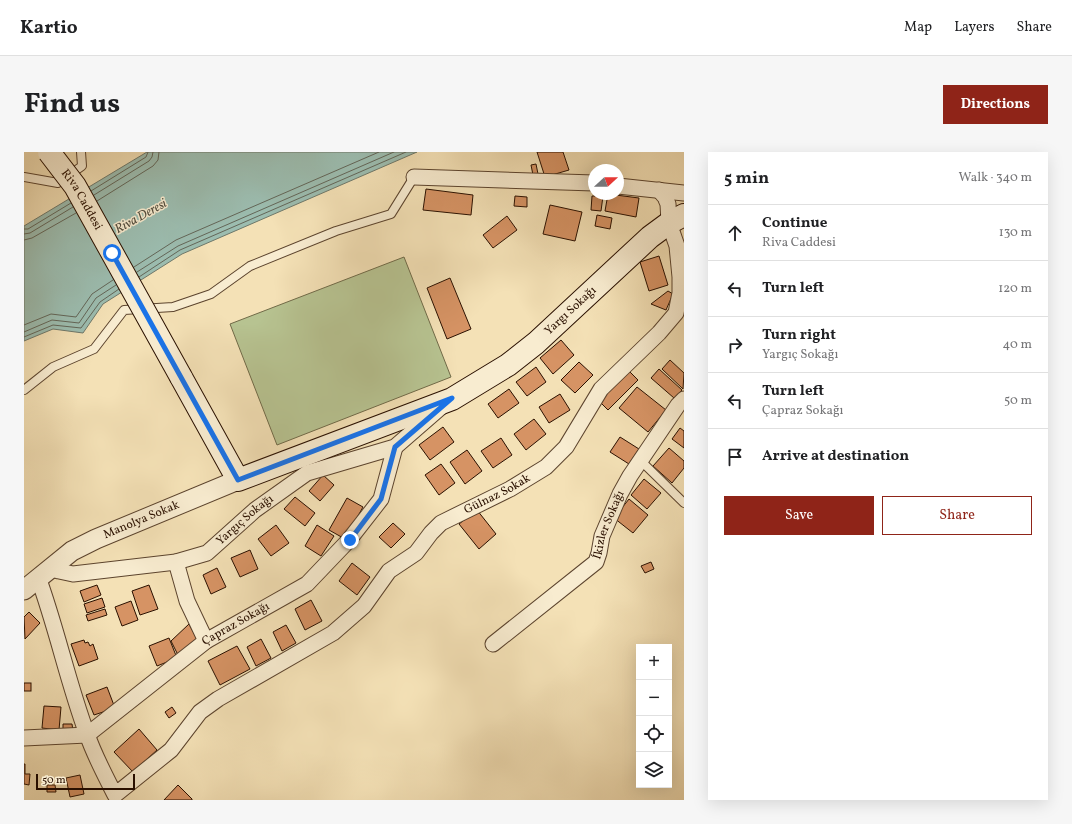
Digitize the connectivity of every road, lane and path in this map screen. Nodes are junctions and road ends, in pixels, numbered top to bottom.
1 (49, 152) edge
2 (82, 152) edge
3 (414, 177) joint
4 (24, 178) edge
5 (588, 183) edge
6 (624, 187) edge
7 (659, 190) junction
8 (684, 193) edge
9 (676, 219) edge
10 (24, 390) edge
11 (452, 398) junction
12 (684, 399) edge
13 (395, 447) junction
14 (640, 460) junction
15 (238, 480) junction
16 (684, 503) edge
17 (176, 562) junction
18 (44, 572) junction
19 (24, 590) edge
20 (206, 641) junction
21 (493, 644) dead end
22 (87, 735) junction
23 (24, 738) edge

1 - 15 main road, Riva Caddesi, bridge
2 - 4 lane
3 - 5 street
3 - 10 lane
6 - 7 street
7 - 8 street
7 - 9 street, Gülnaz Sokak
9 - 11 main road, Yargı Sokağı
9 - 22 street, Gülnaz Sokak
11 - 13 street, Yargıç Sokağı
11 - 15 main road, Yargı Sokağı
12 - 14 street, İkizler Sokağı
13 - 17 street, Yargıç Sokağı
13 - 20 street, Çapraz Sokağı
14 - 16 lane
14 - 21 street, İkizler Sokağı
15 - 18 street, Manolya Sokak
17 - 18 street, Yargıç Sokağı
17 - 20 street
18 - 19 street
18 - 22 street
20 - 22 street, Çapraz Sokağı
22 - 23 street

